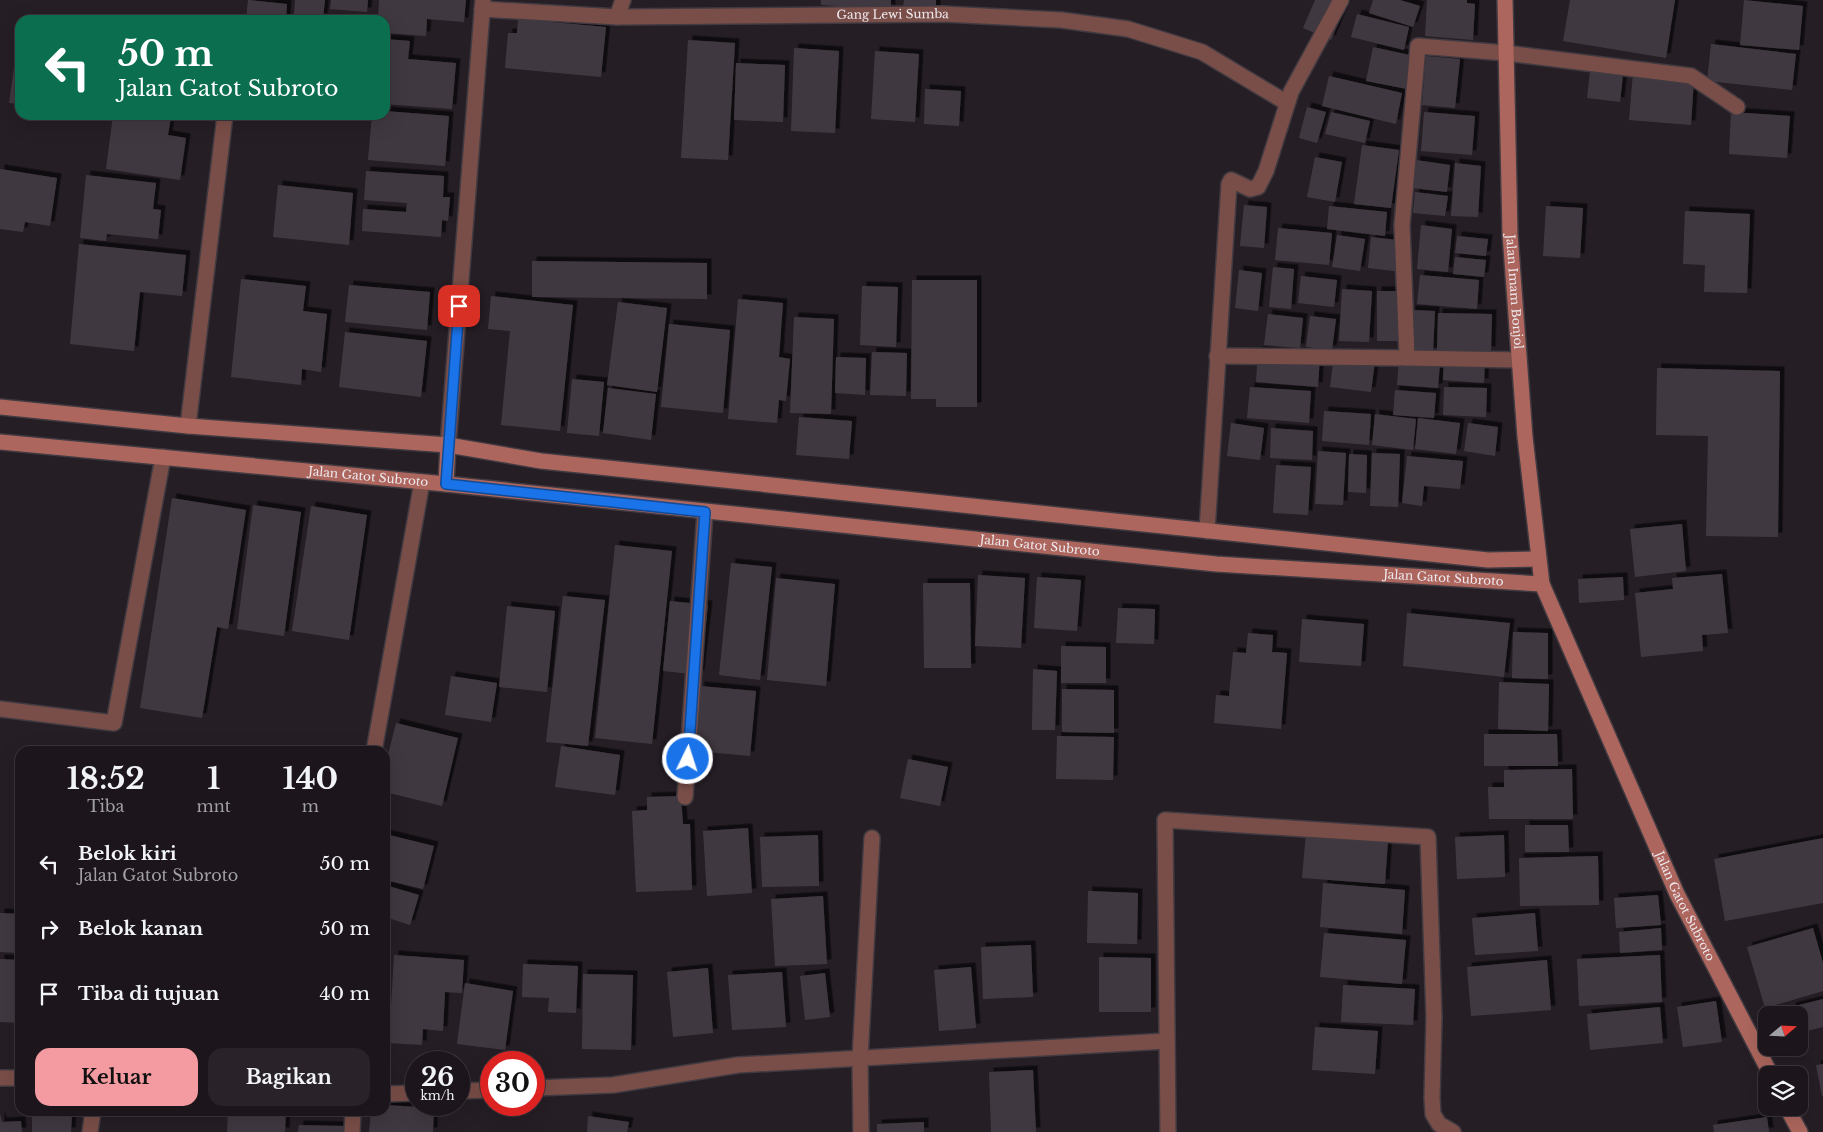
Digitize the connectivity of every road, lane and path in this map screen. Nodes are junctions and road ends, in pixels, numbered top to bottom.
1 (623, 0) edge
2 (1341, 0) edge
3 (1505, 0) edge
4 (483, 5) edge
5 (617, 17) junction
6 (1506, 52) junction
7 (1287, 103) junction
8 (1737, 108) dead end
9 (224, 120) edge
10 (1217, 356) junction
11 (1407, 358) junction
12 (1519, 360) junction
13 (0, 407) edge
14 (188, 426) junction
15 (0, 442) edge
16 (448, 445) junction
17 (163, 457) junction
18 (422, 482) junction
19 (446, 484) junction
20 (705, 512) junction
21 (1207, 531) junction
22 (1537, 559) junction
23 (1542, 584) junction
24 (0, 708) edge
25 (375, 746) edge
26 (685, 797) dead end
27 (872, 838) dead end
28 (1167, 1041) junction
29 (860, 1058) junction
30 (1765, 1066) edge
31 (0, 1078) edge
32 (15, 1078) edge
33 (545, 1088) edge
34 (405, 1093) edge
35 (390, 1094) edge
36 (92, 1116) edge
37 (353, 1116) edge
38 (1791, 1116) edge
39 (90, 1132) edge
40 (352, 1132) edge
41 (861, 1132) edge
42 (1168, 1132) edge
43 (1453, 1132) edge
44 (1800, 1132) edge

1 - 5 street
2 - 7 street
3 - 6 street, Jalan Imam Bonjol
4 - 5 street, Gang Lewi Sumba
4 - 16 street
5 - 7 street, Gang Lewi Sumba
6 - 8 street
6 - 11 street
6 - 12 street, Jalan Imam Bonjol
7 - 10 street
9 - 14 street
10 - 11 street
10 - 21 street
11 - 12 street
12 - 22 street, Jalan Imam Bonjol
13 - 14 street, Jalan Gatot Subroto
14 - 16 street, Jalan Gatot Subroto
15 - 17 street, Jalan Gatot Subroto
16 - 19 street
16 - 21 street, Jalan Gatot Subroto
17 - 18 street, Jalan Gatot Subroto
17 - 24 street
18 - 19 street, Jalan Gatot Subroto
18 - 25 street
19 - 20 street, Jalan Gatot Subroto
20 - 23 street, Jalan Gatot Subroto
20 - 26 street
21 - 22 street, Jalan Gatot Subroto
22 - 23 street, Jalan Imam Bonjol
23 - 30 street, Jalan Gatot Subroto
27 - 29 street
28 - 29 street
28 - 42 street
28 - 43 street
29 - 33 street
29 - 41 street
31 - 32 street
34 - 35 street
36 - 39 street
37 - 40 street
38 - 44 street

